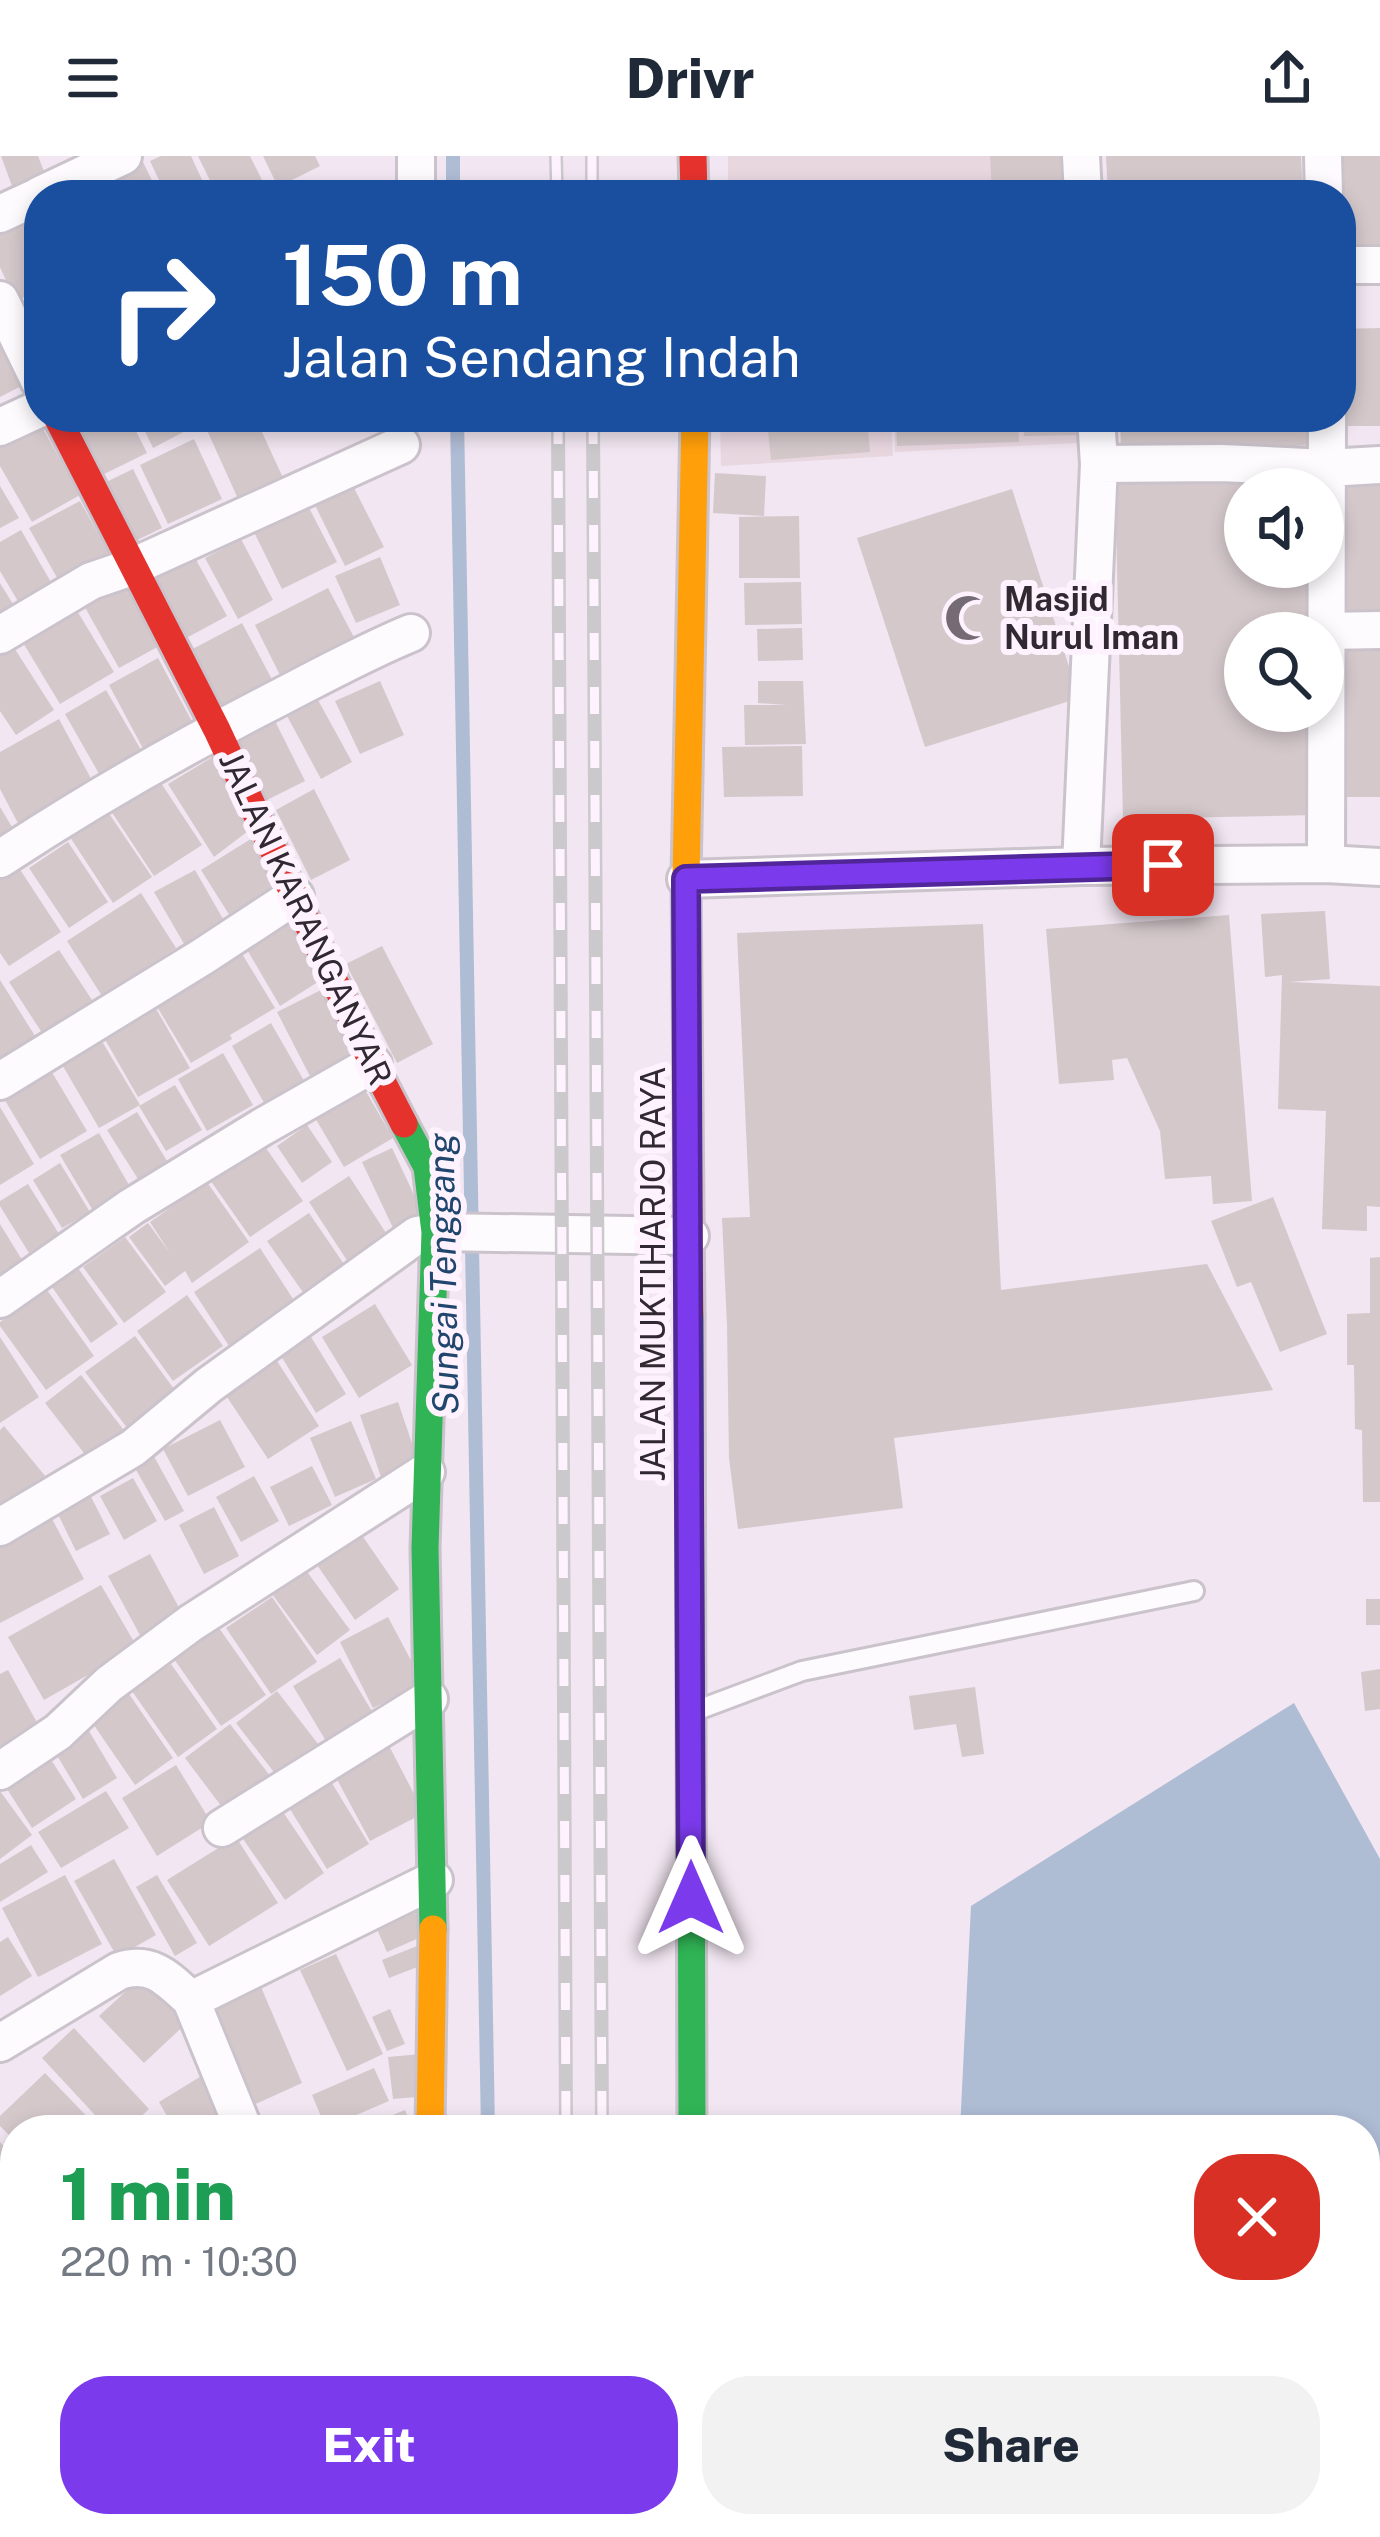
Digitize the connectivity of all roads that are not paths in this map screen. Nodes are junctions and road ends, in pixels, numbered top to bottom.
1 (122, 156) edge
2 (72, 180) edge
3 (0, 299) edge
4 (24, 349) edge
5 (64, 432) edge
6 (694, 432) edge
7 (1097, 432) edge
8 (1327, 432) edge
9 (401, 446) dead end
10 (1099, 464) junction
11 (1380, 465) edge
12 (1327, 468) junction
13 (132, 567) junction
14 (1380, 630) edge
15 (1344, 631) edge
16 (411, 633) dead end
17 (0, 635) edge
18 (217, 730) junction
19 (1327, 732) edge
20 (0, 859) edge
21 (1326, 864) junction
22 (1081, 866) junction
23 (1380, 866) edge
24 (686, 879) junction
25 (295, 896) junction
26 (373, 1064) junction
27 (0, 1081) edge
28 (437, 1232) junction
29 (690, 1236) junction
30 (0, 1299) edge
31 (426, 1472) junction
32 (0, 1527) edge
33 (1194, 1592) dead end
34 (429, 1699) junction
35 (691, 1712) junction
36 (0, 1771) edge
37 (222, 1828) dead end
38 (434, 1880) junction
39 (190, 2000) junction
40 (0, 2043) edge
41 (238, 2115) edge
42 (430, 2115) edge
43 (692, 2115) edge

1 - 2 street
3 - 4 street
5 - 13 street, JALAN KARANGANYAR
6 - 24 street, JALAN MUKTIHARJO RAYA
7 - 10 street
8 - 12 street
9 - 13 street
10 - 12 street
10 - 22 street
11 - 12 street
13 - 17 street
13 - 18 street, JALAN KARANGANYAR
14 - 15 street
16 - 18 street
18 - 20 street
18 - 25 street, JALAN KARANGANYAR
19 - 21 street
21 - 22 street
21 - 23 street
22 - 24 street
24 - 29 street, JALAN MUKTIHARJO RAYA
25 - 26 street, JALAN KARANGANYAR
25 - 27 street
26 - 28 street, JALAN KARANGANYAR
26 - 30 street
28 - 29 street
28 - 31 street, JALAN KARANGANYAR
28 - 32 street
29 - 35 street, JALAN MUKTIHARJO RAYA
31 - 34 street, JALAN KARANGANYAR
31 - 36 street
33 - 35 lane
34 - 37 street
34 - 38 street, JALAN KARANGANYAR
35 - 43 street, JALAN MUKTIHARJO RAYA
38 - 39 street
38 - 42 street, JALAN KARANGANYAR
39 - 40 street
39 - 41 street

